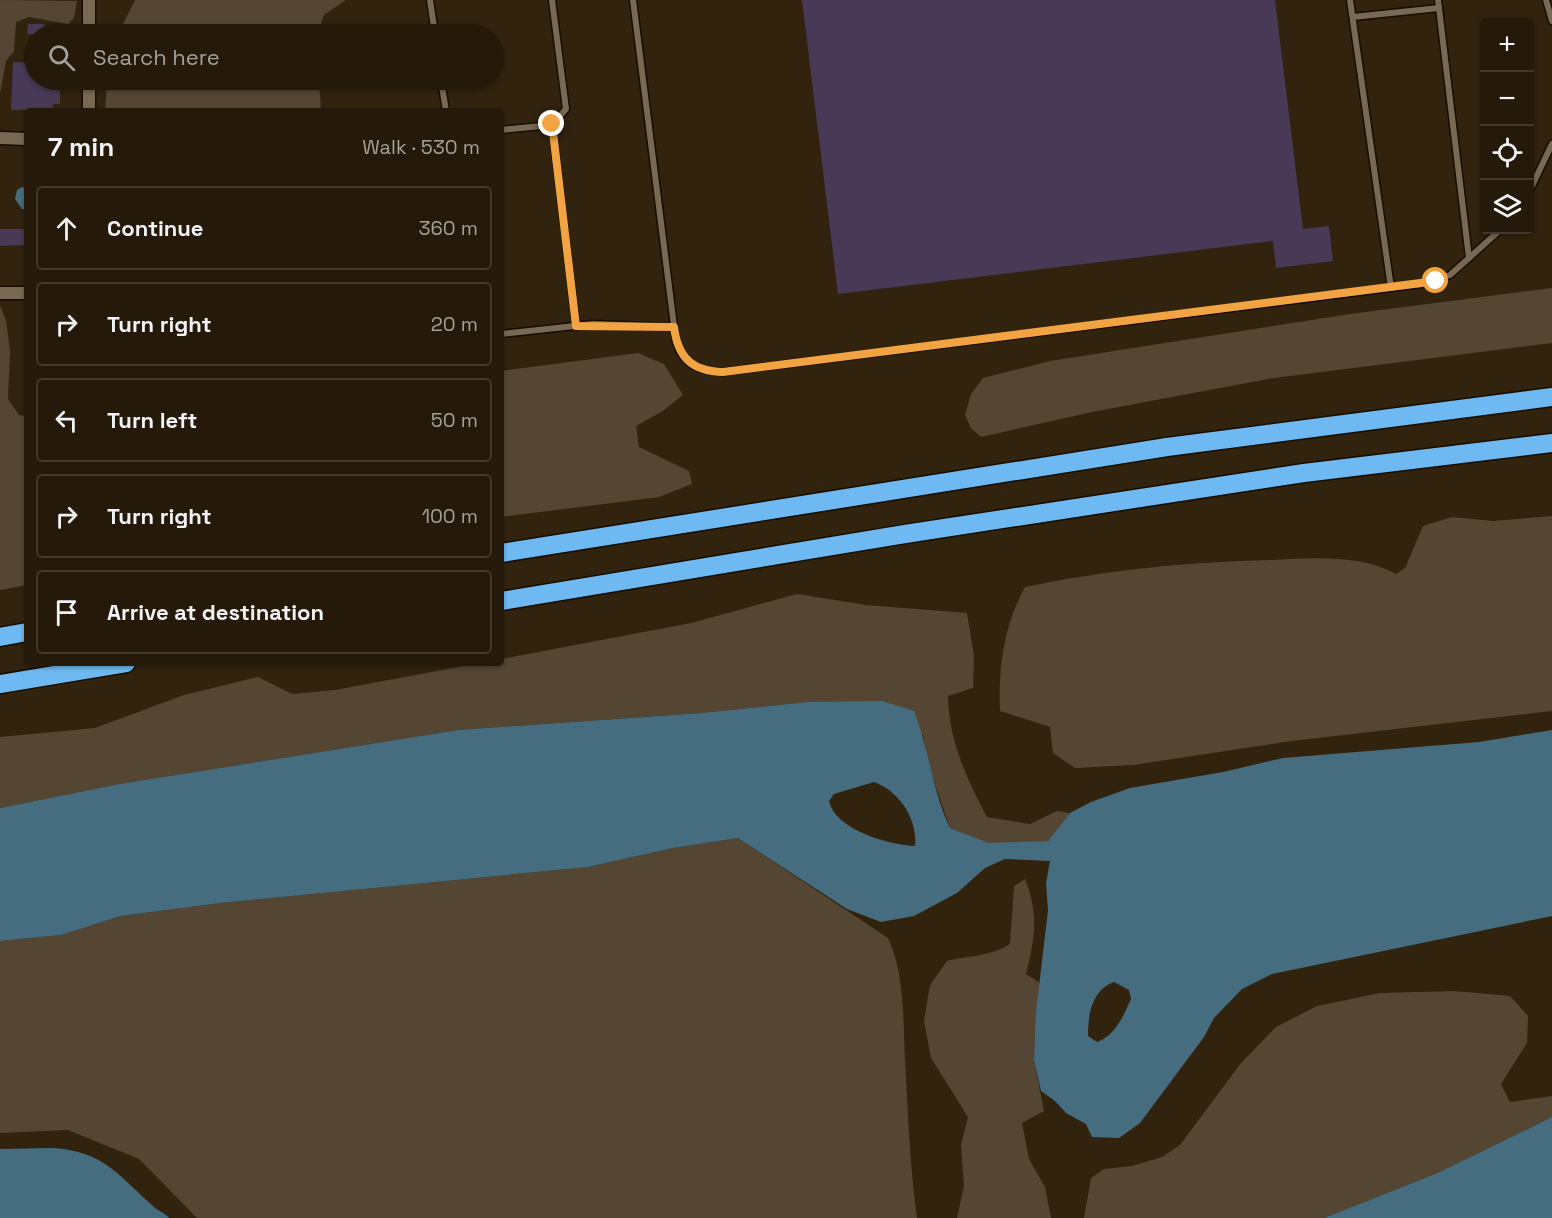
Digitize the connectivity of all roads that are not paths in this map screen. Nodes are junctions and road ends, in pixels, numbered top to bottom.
1 (88, 0) edge
2 (430, 0) edge
3 (552, 0) edge
4 (633, 0) edge
5 (1350, 0) edge
6 (1438, 0) edge
7 (1546, 0) edge
8 (1439, 8) junction
9 (1353, 17) junction
10 (1552, 21) edge
11 (89, 24) edge
12 (434, 24) edge
13 (89, 90) edge
14 (443, 90) edge
15 (89, 108) edge
16 (446, 108) edge
17 (552, 124) junction
18 (504, 130) edge
19 (0, 138) edge
20 (24, 138) edge
21 (1552, 144) edge
22 (1534, 182) edge
23 (1496, 234) edge
24 (1469, 258) junction
25 (1391, 288) junction
26 (24, 293) edge
27 (0, 294) edge
28 (576, 326) junction
29 (674, 327) junction
30 (504, 334) edge
31 (1552, 397) edge
32 (1552, 443) edge
33 (504, 554) edge
34 (504, 601) edge
35 (24, 633) edge
36 (0, 637) edge
37 (108, 666) edge
38 (0, 684) edge

1 - 11 street
2 - 12 lane
3 - 17 lane
4 - 29 lane
5 - 9 lane
6 - 8 lane
7 - 10 lane
8 - 9 lane
8 - 24 lane
9 - 25 lane
13 - 15 street
14 - 16 lane
17 - 18 lane
17 - 28 lane
19 - 20 street
21 - 22 lane
23 - 24 lane
24 - 25 lane
25 - 29 lane
26 - 27 street
28 - 29 lane
28 - 30 lane
31 - 33 highway
32 - 34 highway
35 - 36 highway
37 - 38 highway

